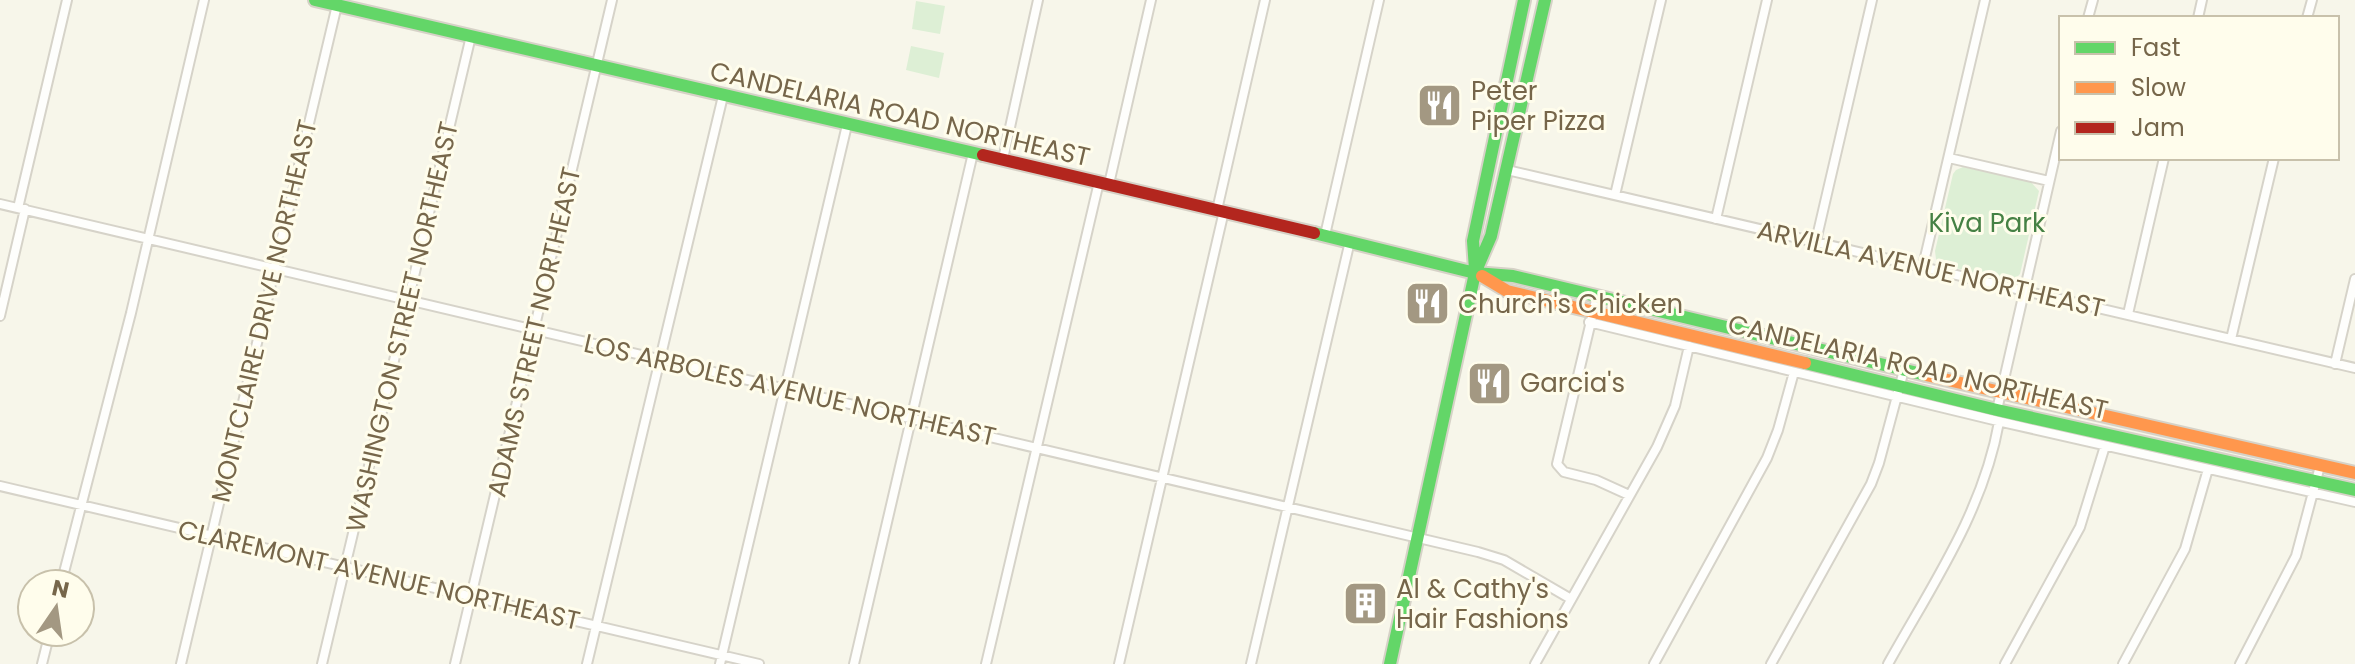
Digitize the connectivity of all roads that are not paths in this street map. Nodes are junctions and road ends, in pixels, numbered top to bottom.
1 (67, 0) edge
2 (204, 0) edge
3 (315, 0) edge
4 (612, 0) edge
5 (1038, 0) edge
6 (1151, 0) edge
7 (1265, 0) edge
8 (1379, 0) edge
9 (1524, 0) edge
10 (1545, 0) edge
11 (1661, 0) edge
12 (1767, 0) edge
13 (1872, 0) edge
14 (1985, 0) edge
15 (354, 4) edge
16 (337, 5) junction
17 (471, 36) junction
18 (596, 66) junction
19 (1509, 67) junction
20 (723, 96) junction
21 (847, 125) junction
22 (2059, 139) edge
23 (973, 153) junction
24 (1949, 158) junction
25 (1003, 159) junction
26 (2164, 160) edge
27 (2274, 160) edge
28 (1507, 170) junction
29 (2049, 181) junction
30 (1104, 183) junction
31 (1615, 195) junction
32 (0, 204) edge
33 (22, 208) junction
34 (1221, 211) junction
35 (1716, 219) junction
36 (1325, 235) junction
37 (149, 237) junction
38 (1350, 241) junction
39 (1816, 241) junction
40 (1923, 266) junction
41 (275, 267) junction
42 (1475, 273) junction
43 (2355, 279) edge
44 (2024, 290) junction
45 (1597, 296) junction
46 (411, 299) junction
47 (2128, 314) junction
48 (0, 316) edge
49 (1591, 317) junction
50 (534, 329) junction
51 (2231, 339) junction
52 (1689, 346) junction
53 (660, 359) junction
54 (2335, 364) junction
55 (2355, 368) edge
56 (1904, 370) junction
57 (1794, 372) junction
58 (786, 389) junction
59 (1898, 392) junction
60 (2000, 393) junction
61 (1998, 416) junction
62 (911, 418) junction
63 (2105, 446) junction
64 (1037, 449) junction
65 (2320, 466) junction
66 (2208, 469) junction
67 (2355, 473) edge
68 (1163, 478) junction
69 (0, 486) edge
70 (2314, 487) junction
71 (2355, 490) edge
72 (1629, 495) junction
73 (2355, 502) edge
74 (83, 505) junction
75 (1288, 507) junction
76 (211, 536) junction
77 (1417, 538) junction
78 (345, 567) junction
79 (65, 568) edge
80 (471, 597) junction
81 (1571, 599) junction
82 (596, 626) junction
83 (721, 660) edge
84 (181, 664) edge
85 (322, 664) edge
86 (455, 664) edge
87 (587, 664) edge
88 (759, 664) edge
89 (854, 664) edge
90 (986, 664) edge
91 (1119, 664) edge
92 (1251, 664) edge
93 (1390, 664) edge
94 (1535, 664) edge
95 (1654, 664) edge
96 (1771, 664) edge
97 (1888, 664) edge
98 (2005, 664) edge
99 (2123, 664) edge
100 (2240, 664) edge

1 - 33 street
2 - 37 street
3 - 16 main road, CANDELARIA ROAD NORTHEAST
4 - 18 street, ADAMS STREET NORTHEAST
5 - 25 street
6 - 30 street
7 - 34 street
8 - 36 street
9 - 19 main road
10 - 28 main road
11 - 31 street
12 - 35 street
13 - 39 street
14 - 24 street
15 - 16 main road, CANDELARIA ROAD NORTHEAST
15 - 17 main road, CANDELARIA ROAD NORTHEAST
16 - 41 street, MONTCLAIRE DRIVE NORTHEAST
17 - 18 main road, CANDELARIA ROAD NORTHEAST
17 - 46 street, WASHINGTON STREET NORTHEAST
18 - 20 main road, CANDELARIA ROAD NORTHEAST
18 - 50 street, ADAMS STREET NORTHEAST
19 - 28 main road
19 - 42 main road
20 - 21 main road, CANDELARIA ROAD NORTHEAST
20 - 53 street
21 - 23 main road, CANDELARIA ROAD NORTHEAST
21 - 58 street
22 - 29 street
23 - 25 main road, CANDELARIA ROAD NORTHEAST
23 - 62 street
24 - 29 street
24 - 40 street
25 - 30 main road, CANDELARIA ROAD NORTHEAST
26 - 47 street
27 - 51 street
28 - 31 street, ARVILLA AVENUE NORTHEAST
28 - 42 main road
29 - 44 street
30 - 34 main road, CANDELARIA ROAD NORTHEAST
30 - 64 street
31 - 35 street, ARVILLA AVENUE NORTHEAST
32 - 33 street, LOS ARBOLES AVENUE NORTHEAST
33 - 37 street, LOS ARBOLES AVENUE NORTHEAST
33 - 48 street
34 - 36 main road, CANDELARIA ROAD NORTHEAST
34 - 68 street
35 - 39 street, ARVILLA AVENUE NORTHEAST
36 - 38 main road, CANDELARIA ROAD NORTHEAST
37 - 41 street, LOS ARBOLES AVENUE NORTHEAST
37 - 74 street
38 - 42 main road, CANDELARIA ROAD NORTHEAST
38 - 75 street
39 - 40 street, ARVILLA AVENUE NORTHEAST
40 - 44 street, ARVILLA AVENUE NORTHEAST
41 - 46 street, LOS ARBOLES AVENUE NORTHEAST
41 - 76 street, MONTCLAIRE DRIVE NORTHEAST
42 - 45 main road, CANDELARIA ROAD NORTHEAST
42 - 49 main road, CANDELARIA ROAD NORTHEAST
42 - 77 main road
43 - 54 street
44 - 47 street, ARVILLA AVENUE NORTHEAST
44 - 60 street
45 - 49 street
45 - 56 main road, CANDELARIA ROAD NORTHEAST
46 - 50 street, LOS ARBOLES AVENUE NORTHEAST
46 - 78 street, WASHINGTON STREET NORTHEAST
47 - 51 street, ARVILLA AVENUE NORTHEAST
49 - 52 street
49 - 59 main road, CANDELARIA ROAD NORTHEAST
49 - 72 street
50 - 53 street, LOS ARBOLES AVENUE NORTHEAST
50 - 80 street, ADAMS STREET NORTHEAST
51 - 54 street, ARVILLA AVENUE NORTHEAST
52 - 57 street
52 - 72 street
53 - 58 street, LOS ARBOLES AVENUE NORTHEAST
53 - 82 street
54 - 55 street, ARVILLA AVENUE NORTHEAST
56 - 59 street
56 - 60 main road, CANDELARIA ROAD NORTHEAST
57 - 59 street
57 - 95 street
58 - 62 street, LOS ARBOLES AVENUE NORTHEAST
58 - 83 street
59 - 61 main road, CANDELARIA ROAD NORTHEAST
59 - 96 street
60 - 61 street
60 - 65 main road, CANDELARIA ROAD NORTHEAST
61 - 63 street
61 - 70 main road, CANDELARIA ROAD NORTHEAST
61 - 97 street
62 - 64 street, LOS ARBOLES AVENUE NORTHEAST
62 - 89 street
63 - 66 street
63 - 98 street
64 - 68 street, LOS ARBOLES AVENUE NORTHEAST
64 - 90 street
65 - 67 main road, CANDELARIA ROAD NORTHEAST
65 - 70 street
66 - 70 street
66 - 99 street
68 - 75 street, LOS ARBOLES AVENUE NORTHEAST
68 - 91 street
69 - 74 street, CLAREMONT AVENUE NORTHEAST
70 - 71 main road, CANDELARIA ROAD NORTHEAST
70 - 73 street
70 - 100 street
72 - 81 street
74 - 76 street, CLAREMONT AVENUE NORTHEAST
74 - 79 street
75 - 77 street, LOS ARBOLES AVENUE NORTHEAST
75 - 92 street
76 - 78 street, CLAREMONT AVENUE NORTHEAST
76 - 84 street, MONTCLAIRE DRIVE NORTHEAST
77 - 81 street, LOS ARBOLES AVENUE NORTHEAST
77 - 93 main road
78 - 80 street, CLAREMONT AVENUE NORTHEAST
78 - 85 street, WASHINGTON STREET NORTHEAST
80 - 82 street, CLAREMONT AVENUE NORTHEAST
80 - 86 street, ADAMS STREET NORTHEAST
81 - 94 street
82 - 83 street, CLAREMONT AVENUE NORTHEAST
82 - 87 street
83 - 88 street, CLAREMONT AVENUE NORTHEAST

